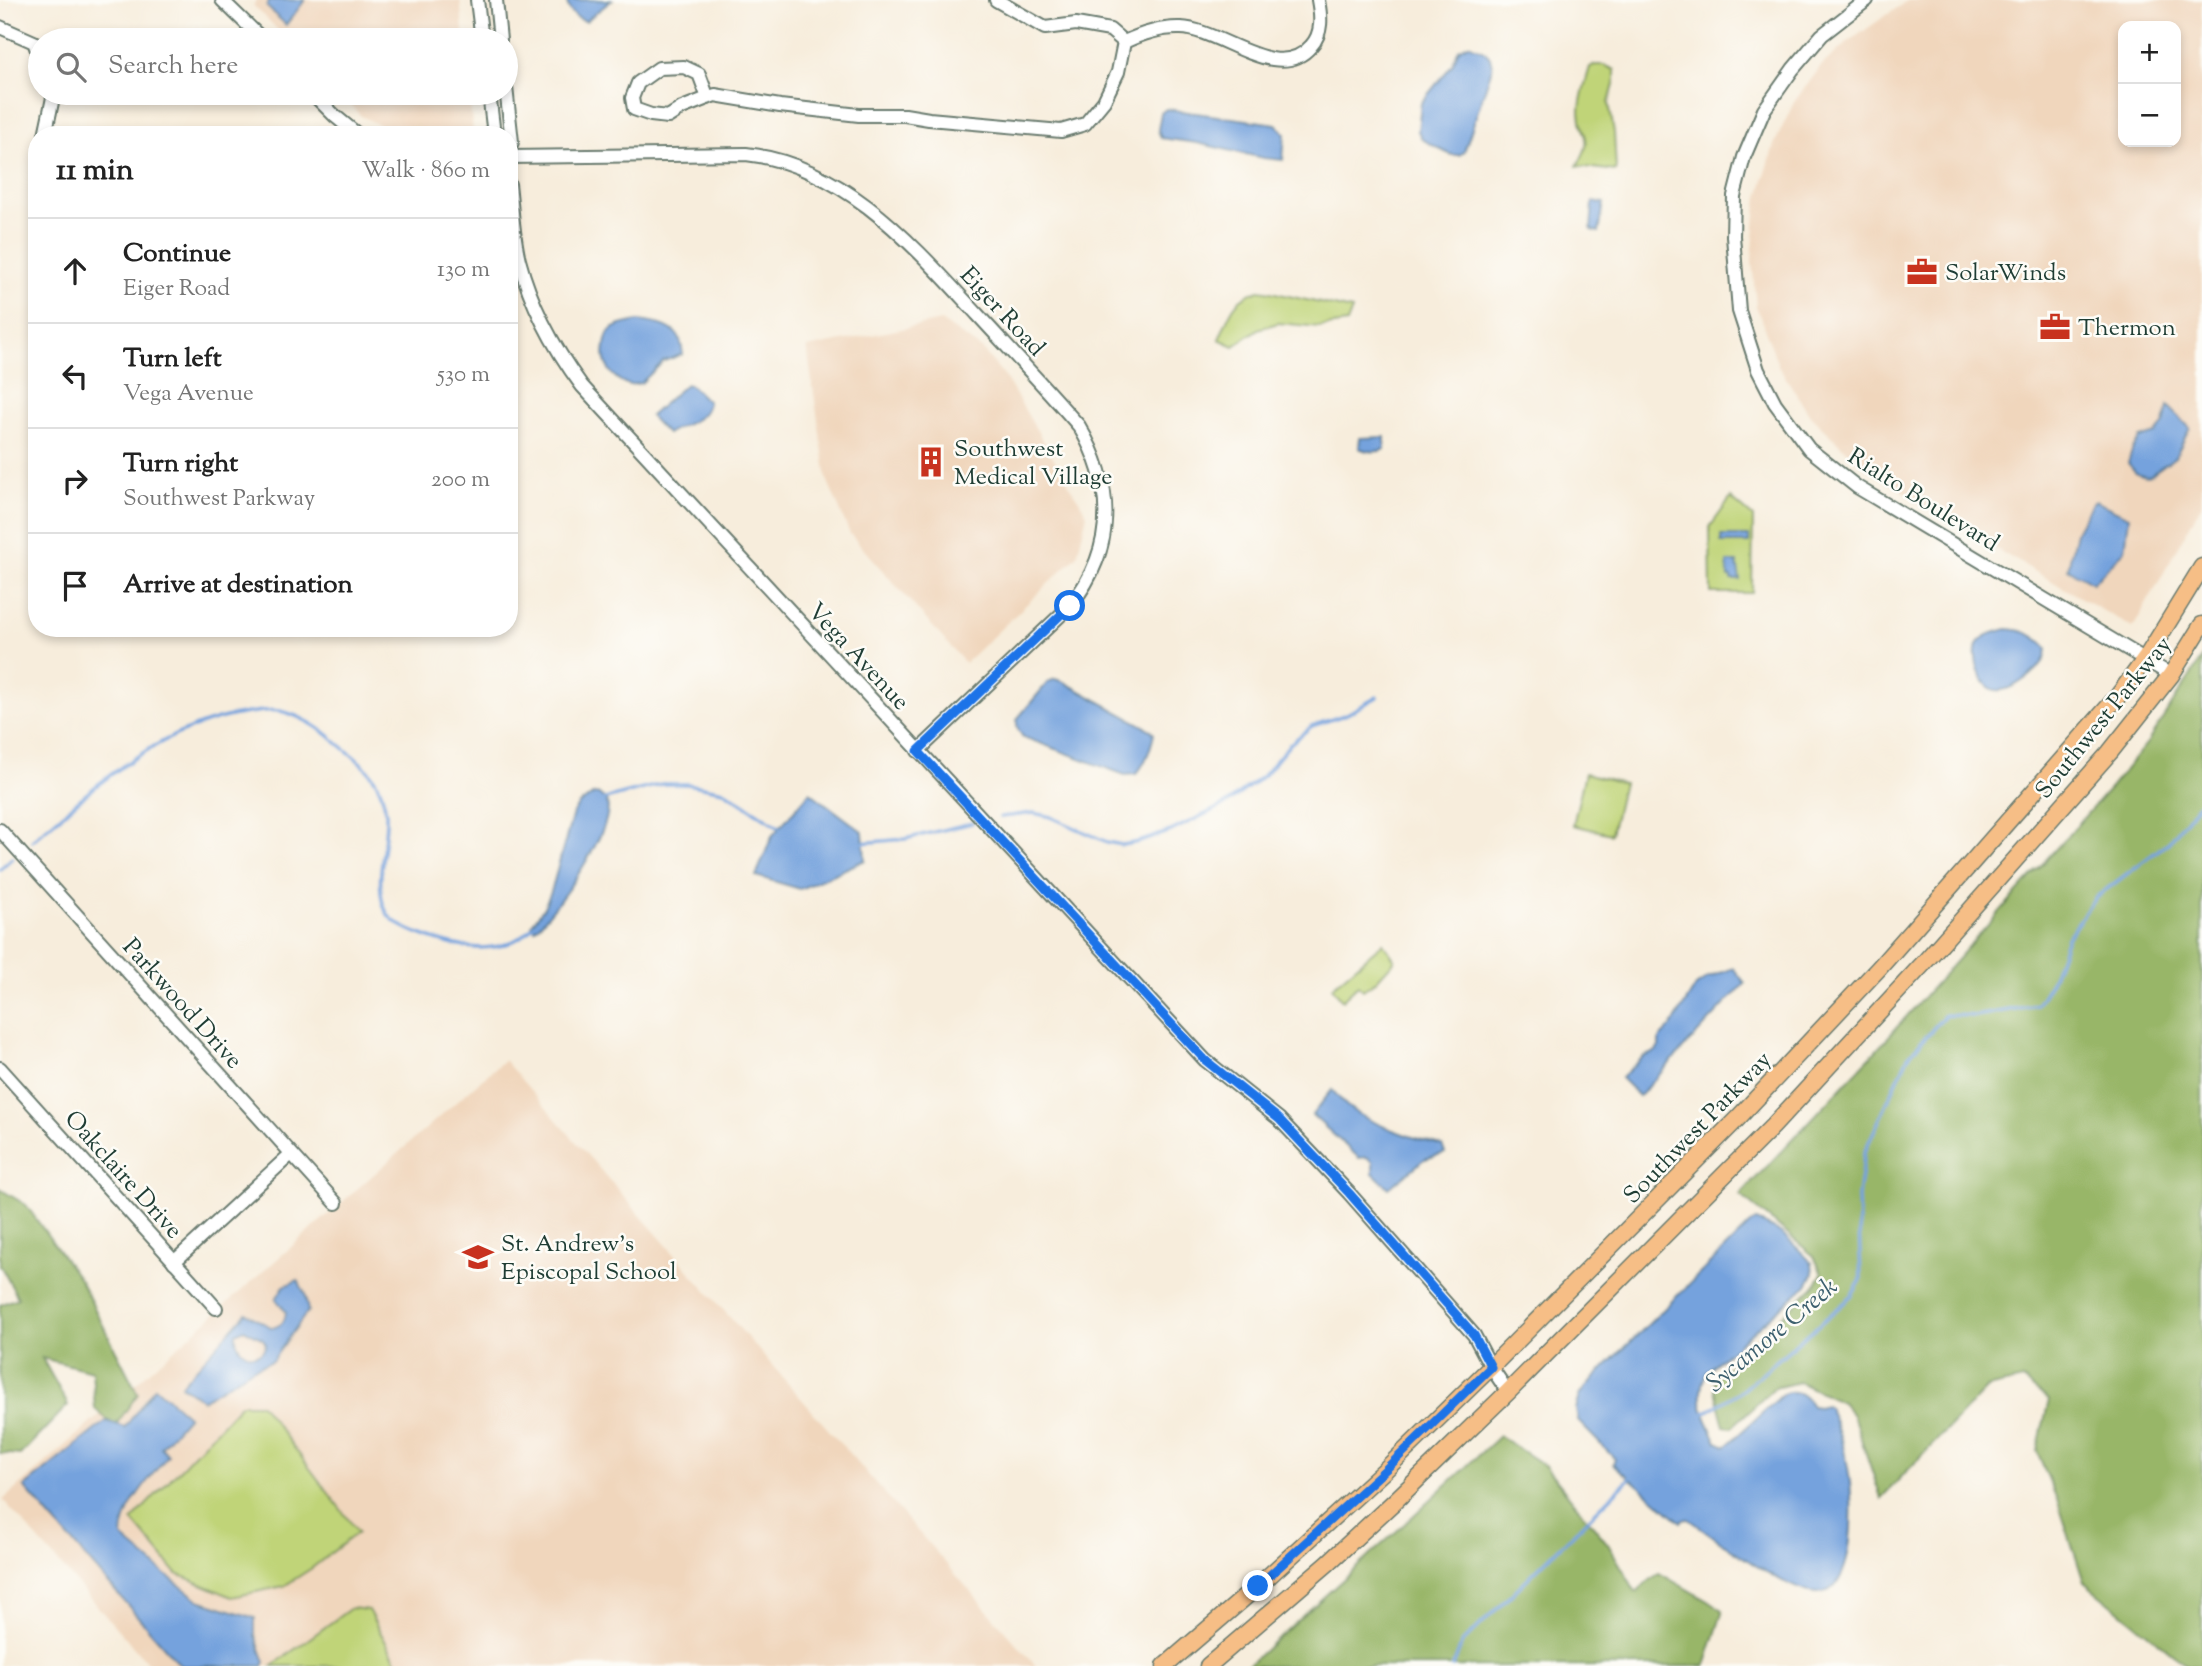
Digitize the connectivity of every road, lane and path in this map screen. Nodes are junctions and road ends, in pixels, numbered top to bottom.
1 (222, 0) edge
2 (477, 0) edge
3 (496, 0) edge
4 (996, 0) edge
5 (1318, 0) edge
6 (1867, 0) edge
7 (0, 27) edge
8 (250, 28) edge
9 (480, 28) edge
10 (499, 28) edge
11 (28, 39) edge
12 (1124, 42) junction
13 (708, 98) junction
14 (51, 105) edge
15 (324, 105) edge
16 (490, 105) edge
17 (508, 105) edge
18 (47, 126) edge
19 (347, 126) edge
20 (493, 126) edge
21 (510, 126) edge
22 (518, 157) edge
23 (518, 258) edge
24 (2202, 567) edge
25 (2202, 625) edge
26 (2146, 659) junction
27 (2171, 675) junction
28 (918, 751) junction
29 (0, 830) edge
30 (0, 1068) edge
31 (291, 1154) junction
32 (336, 1203) dead end
33 (174, 1262) junction
34 (216, 1308) dead end
35 (1491, 1367) junction
36 (1508, 1392) junction
37 (1165, 1666) edge
38 (1208, 1666) edge

1 - 8 street
2 - 9 street
3 - 10 street
4 - 12 street
5 - 12 street
6 - 26 street, Rialto Boulevard
7 - 11 street
12 - 13 street
13 - 13 street
14 - 18 street
15 - 19 street
16 - 20 street
17 - 21 street
22 - 28 street, Eiger Road
23 - 28 street, Vega Avenue
24 - 26 main road, Southwest Parkway
25 - 27 main road, Southwest Parkway
26 - 27 street, Rialto Boulevard
26 - 35 main road, Southwest Parkway
27 - 36 main road, Southwest Parkway
28 - 35 street, Vega Avenue
29 - 31 street, Parkwood Drive
30 - 33 street, Oakclaire Drive
31 - 32 street, Parkwood Drive
31 - 33 street
33 - 34 street, Oakclaire Drive
35 - 36 street, Vega Avenue
35 - 37 main road, Southwest Parkway
36 - 38 main road, Southwest Parkway

